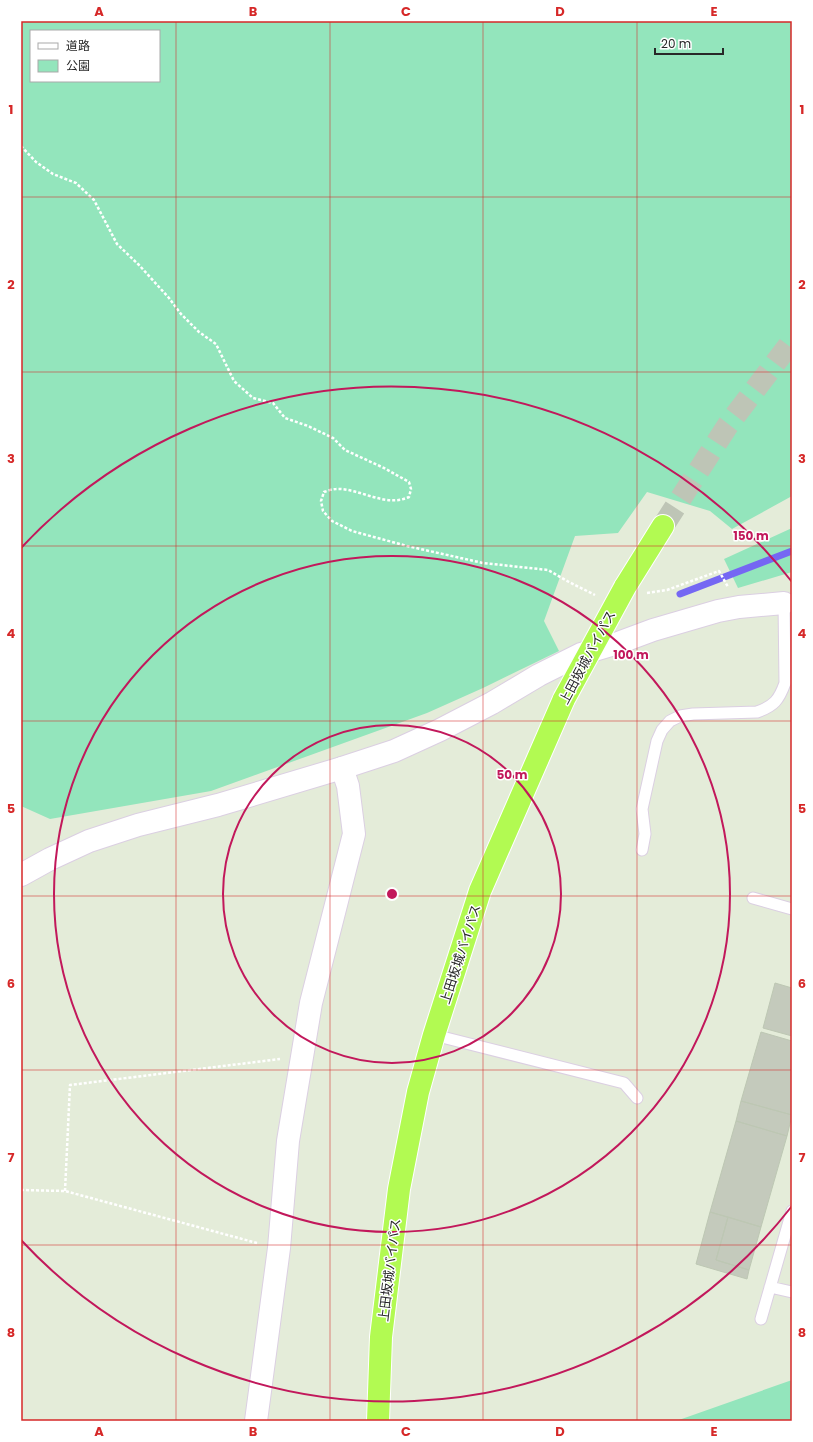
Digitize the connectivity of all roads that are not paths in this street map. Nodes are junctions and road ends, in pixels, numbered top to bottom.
1 (663, 526) tunnel mouth
2 (788, 603) edge
3 (342, 768) junction
4 (642, 850) dead end
5 (21, 875) edge
6 (753, 898) dead end
7 (792, 909) edge
8 (434, 1035) junction
9 (637, 1098) dead end
10 (792, 1210) edge
11 (770, 1288) junction
12 (792, 1292) edge
13 (761, 1319) dead end
14 (256, 1421) edge
15 (378, 1421) edge

1 - 8 highway, 上田坂城バイパス, bridge
2 - 3 street
2 - 4 lane
3 - 5 street
3 - 14 street
6 - 7 lane
8 - 9 lane
8 - 15 highway, 上田坂城バイパス
10 - 11 lane
11 - 12 lane
11 - 13 lane

